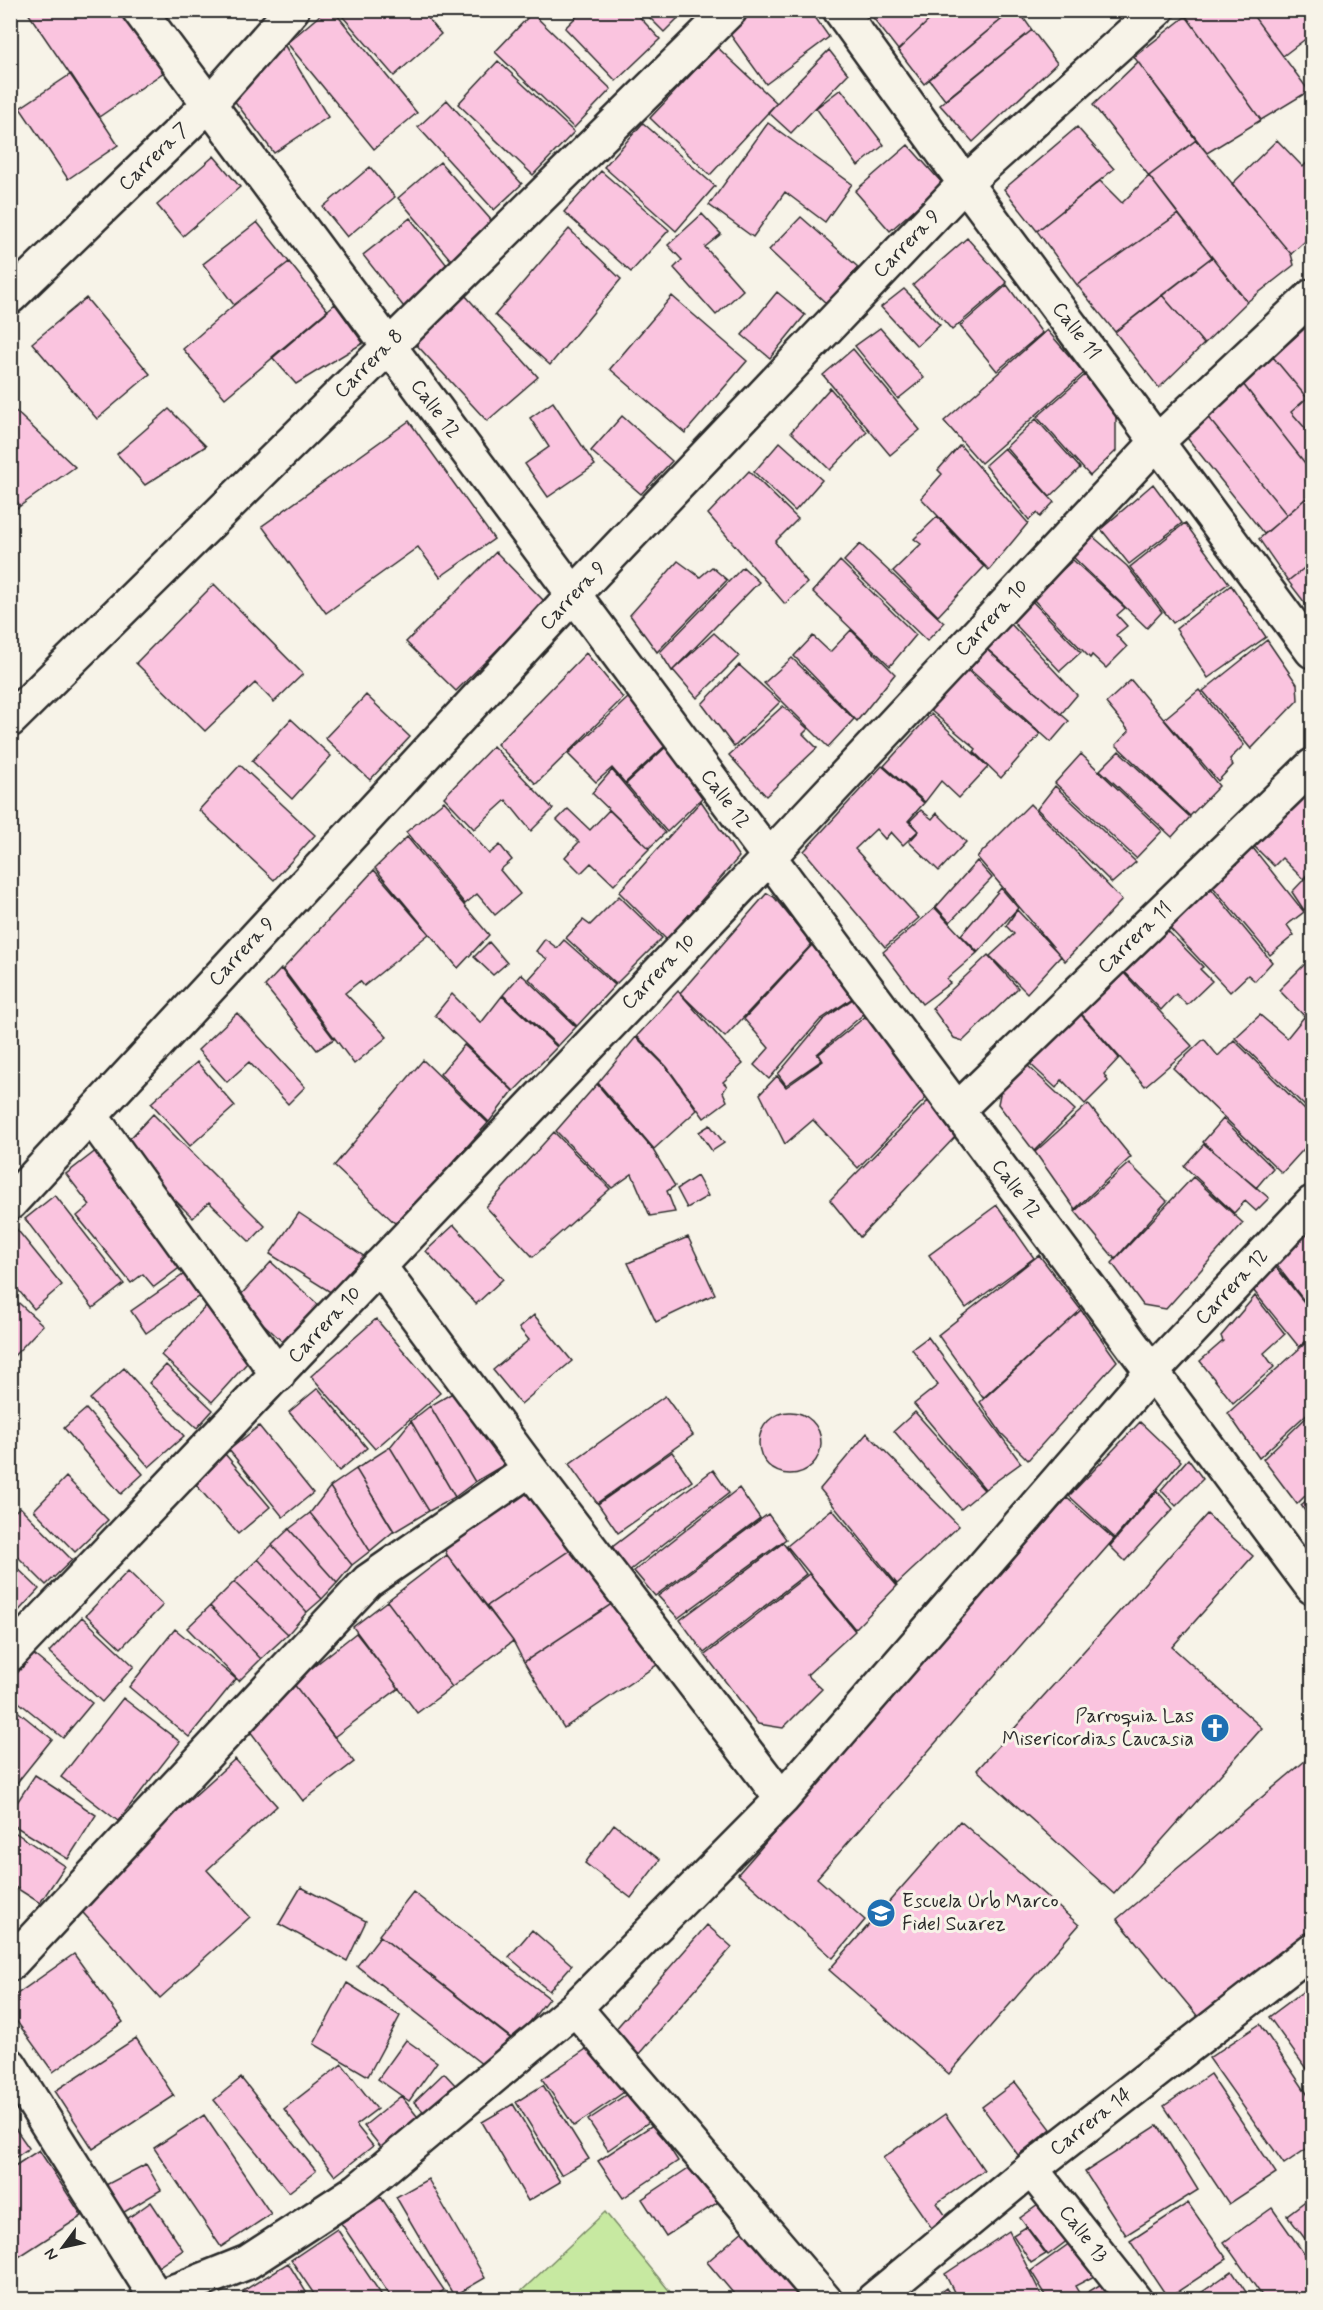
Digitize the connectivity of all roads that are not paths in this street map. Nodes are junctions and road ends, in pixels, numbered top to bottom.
1 (139, 10) edge
2 (292, 10) edge
3 (730, 10) edge
4 (840, 10) edge
5 (1156, 10) edge
6 (208, 105) junction
7 (965, 183) junction
8 (1312, 296) edge
9 (10, 297) edge
10 (388, 346) junction
11 (1158, 441) junction
12 (573, 595) junction
13 (1312, 651) edge
14 (10, 720) edge
15 (1312, 766) edge
16 (769, 857) junction
17 (957, 1110) junction
18 (91, 1116) junction
19 (10, 1203) edge
20 (1312, 1203) edge
21 (379, 1266) junction
22 (1152, 1372) junction
23 (278, 1375) junction
24 (530, 1469) junction
25 (1312, 1587) edge
26 (10, 1654) edge
27 (782, 1799) junction
28 (1312, 1950) edge
29 (10, 1964) edge
30 (575, 2008) junction
31 (10, 2065) edge
32 (1031, 2169) junction
33 (152, 2298) edge
34 (825, 2300) edge
35 (873, 2300) edge
36 (1135, 2300) edge

1 - 6 street, Calle 12
2 - 6 street, Carrera 7
3 - 10 street, Carrera 8
4 - 7 street, Calle 11
5 - 7 street, Carrera 9
6 - 9 street, Carrera 7
6 - 10 street, Calle 12
7 - 11 street, Calle 11
7 - 12 street, Carrera 9
8 - 11 street, Carrera 10
10 - 12 street, Calle 12
10 - 14 street, Carrera 8
11 - 13 street, Calle 11
11 - 16 street, Carrera 10
12 - 16 street, Calle 12
12 - 18 street, Carrera 9
15 - 17 street, Carrera 11
16 - 17 street, Calle 12
16 - 21 street, Carrera 10
17 - 22 street, Calle 12
18 - 19 street, Carrera 9
18 - 23 street
20 - 22 street, Carrera 12
21 - 23 street, Carrera 10
21 - 24 street
22 - 25 street, Calle 12
22 - 27 street, Carrera 12
23 - 26 street, Carrera 10
24 - 27 street
24 - 29 street
27 - 30 street, Carrera 12
28 - 32 street, Carrera 14
30 - 33 street, Carrera 12
30 - 34 street
31 - 33 street
32 - 35 street, Carrera 14
32 - 36 street, Calle 13

